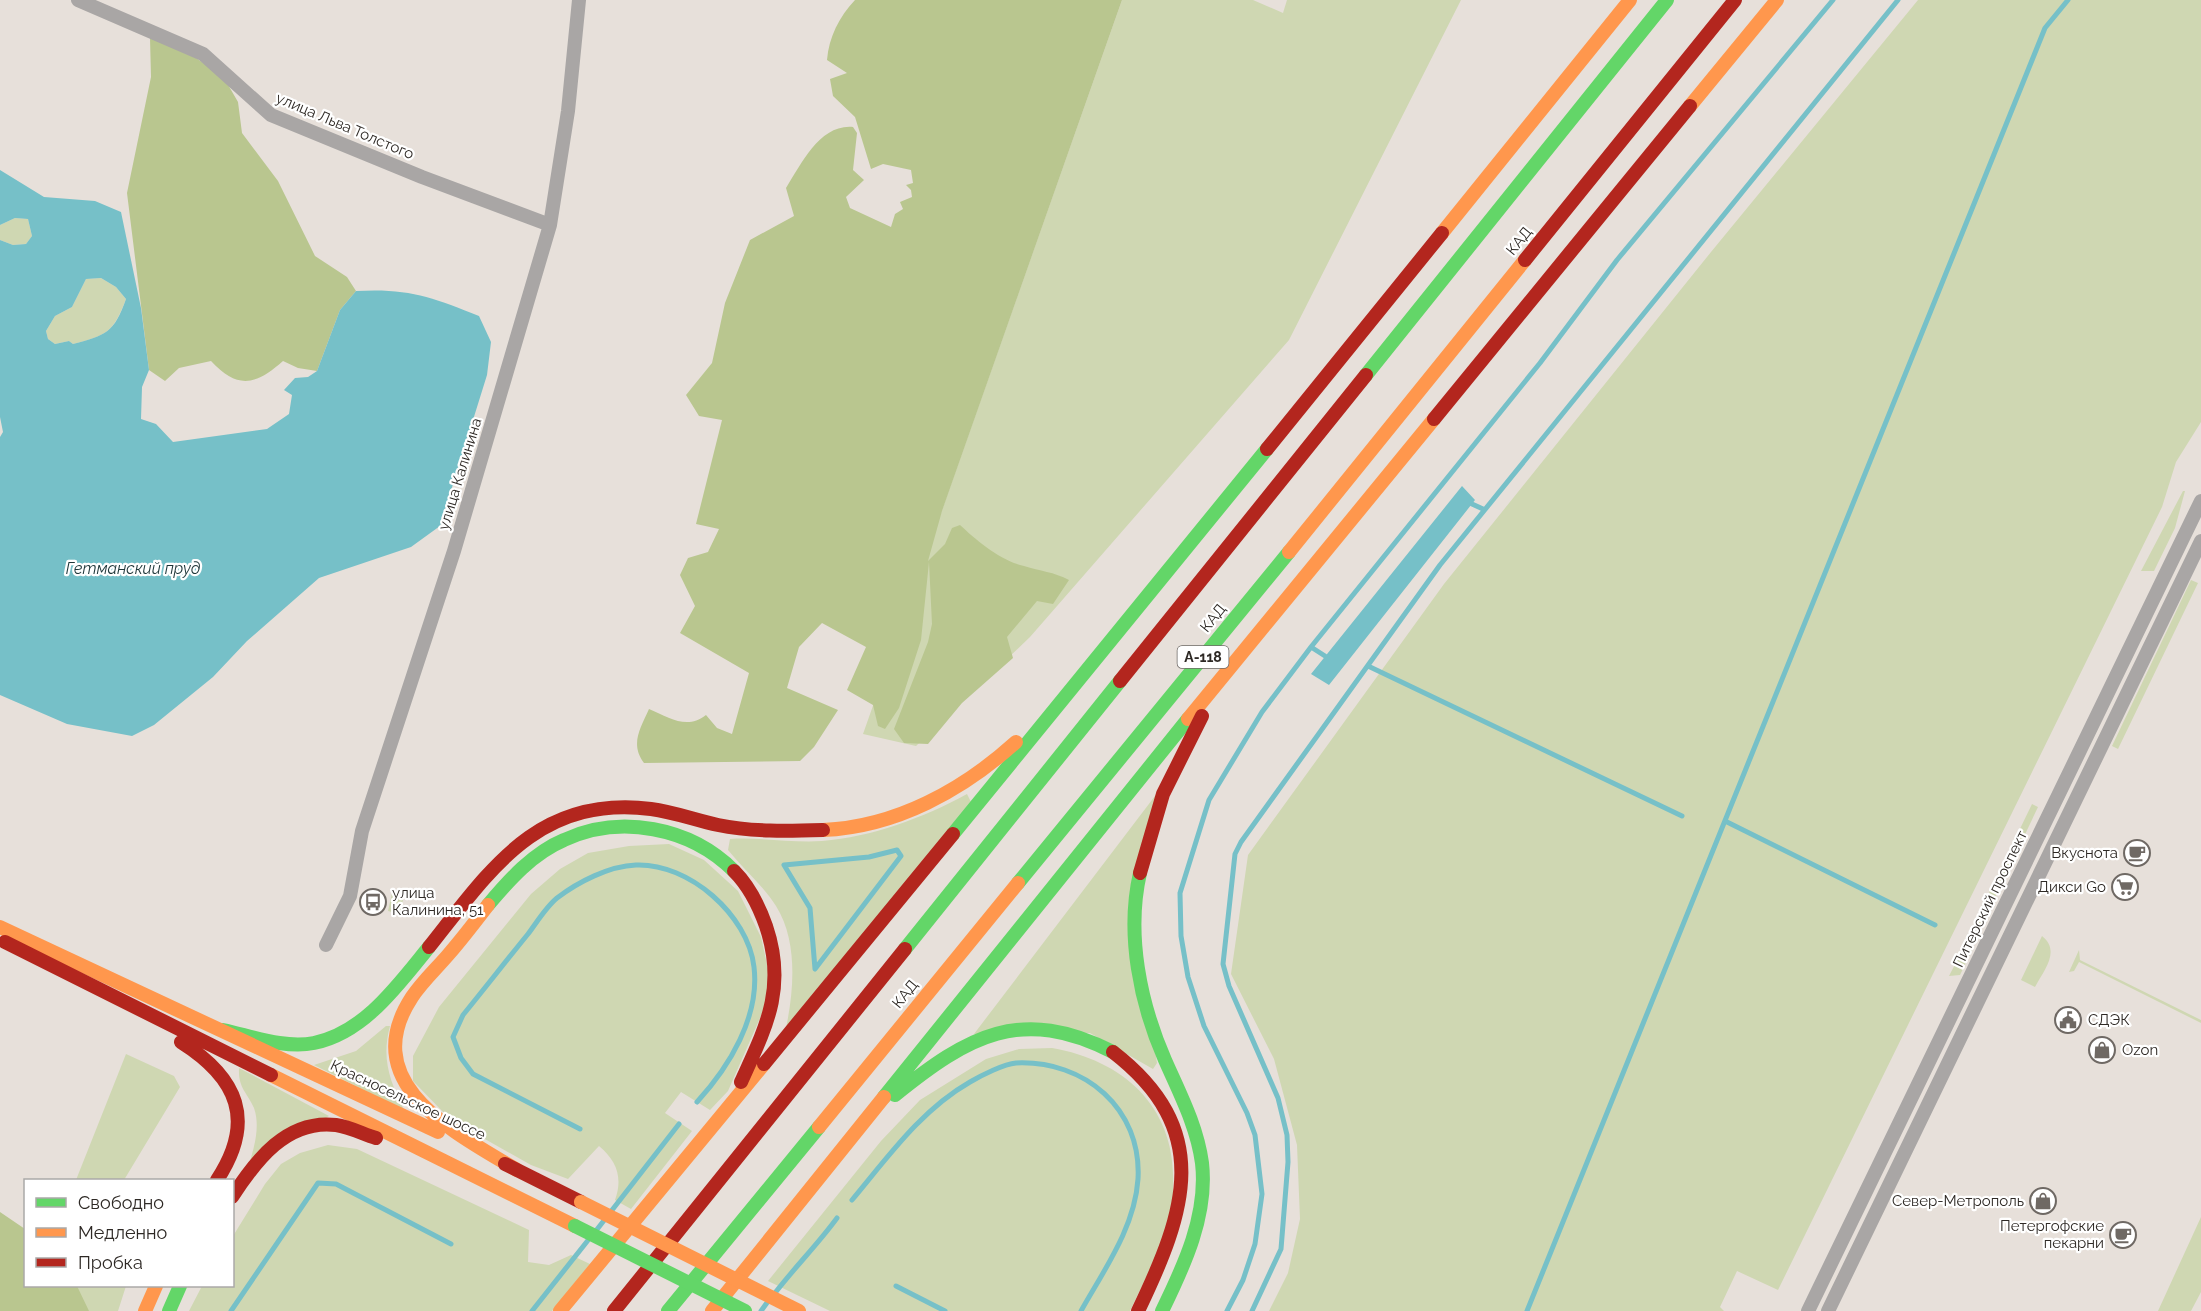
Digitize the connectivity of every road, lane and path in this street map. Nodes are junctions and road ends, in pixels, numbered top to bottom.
1 (78, 0) edge
2 (579, 0) edge
3 (1630, 0) edge
4 (1665, 0) edge
5 (1735, 0) edge
6 (1777, 0) edge
7 (550, 225) junction
8 (1445, 228) junction
9 (2201, 501) edge
10 (2201, 541) edge
11 (1109, 645) junction
12 (1228, 670) junction
13 (0, 927) edge
14 (0, 940) edge
15 (326, 945) dead end
16 (78, 981) junction
17 (223, 1030) junction
18 (731, 1102) junction
19 (874, 1112) junction
20 (443, 1161) junction
21 (517, 1170) junction
22 (218, 1179) edge
23 (234, 1194) edge
24 (156, 1287) edge
25 (180, 1287) edge
26 (145, 1311) edge
27 (169, 1311) edge
28 (560, 1311) edge
29 (614, 1311) edge
30 (668, 1311) edge
31 (712, 1311) edge
32 (745, 1311) edge
33 (799, 1311) edge
34 (1138, 1311) edge
35 (1162, 1311) edge
36 (1808, 1311) edge
37 (1828, 1311) edge

1 - 7 street, улица Льва Толстого
2 - 7 street, улица Калинина
3 - 8 main road
4 - 8 main road
4 - 29 main road, КАД
5 - 30 main road, КАД / А-118
6 - 12 main road
7 - 15 street, улица Калинина
8 - 11 main road
9 - 36 street, Питерский проспект
10 - 37 street
11 - 17 main road
11 - 18 main road
12 - 19 main road
12 - 35 main road
13 - 17 main road, Красносельское шоссе
14 - 16 main road
16 - 20 main road
16 - 22 main road
17 - 21 main road, Красносельское шоссе
18 - 21 main road
18 - 28 main road
19 - 31 main road
19 - 34 main road
20 - 23 main road
20 - 32 main road, bridge
21 - 33 main road, Красносельское шоссе, bridge
24 - 26 main road
25 - 27 main road

